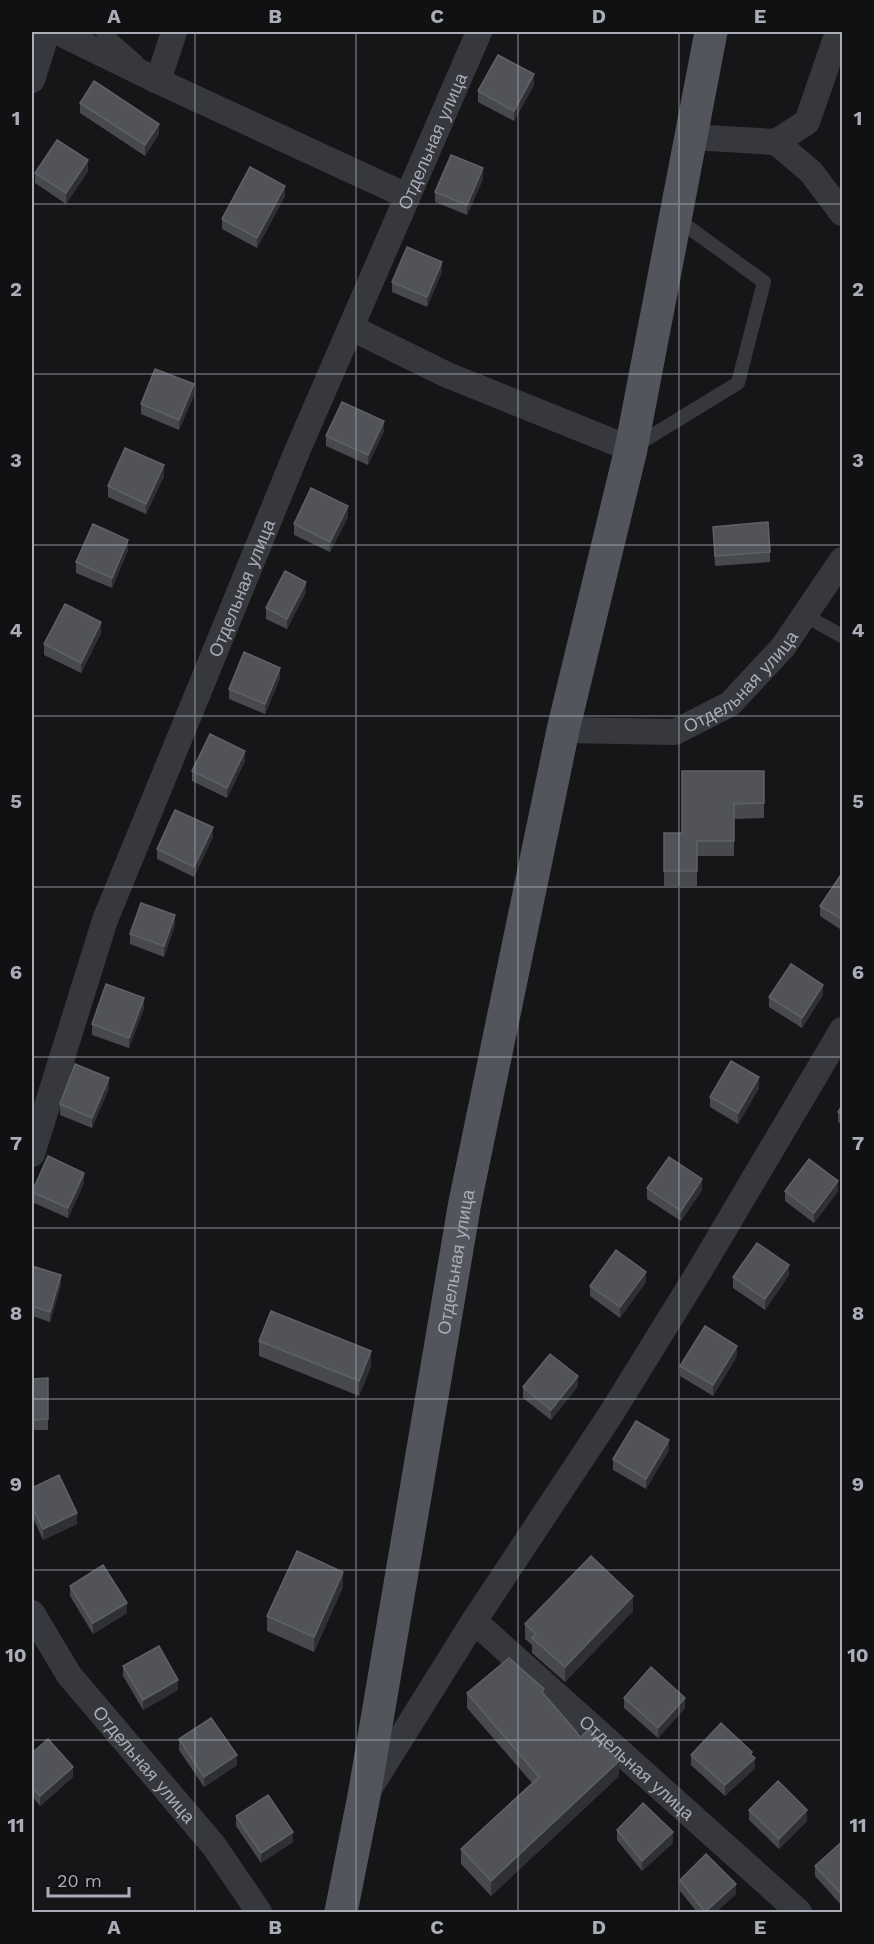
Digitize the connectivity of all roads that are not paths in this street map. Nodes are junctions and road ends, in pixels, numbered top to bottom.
1 (47, 32) edge
2 (58, 32) edge
3 (103, 32) edge
4 (174, 32) edge
5 (478, 32) edge
6 (711, 32) edge
7 (838, 32) edge
8 (32, 80) edge
9 (158, 81) junction
10 (691, 137) junction
11 (776, 142) junction
12 (407, 196) junction
13 (843, 213) edge
14 (675, 218) junction
15 (352, 328) junction
16 (631, 449) junction
17 (843, 560) edge
18 (804, 615) junction
19 (843, 636) edge
20 (562, 730) junction
21 (843, 1030) edge
22 (32, 1154) edge
23 (32, 1613) edge
24 (474, 1621) junction
25 (364, 1796) junction
26 (259, 1912) edge
27 (341, 1912) edge
28 (799, 1912) edge

1 - 8 street
2 - 9 street
3 - 9 lane
4 - 9 street
5 - 12 street, Отдельная улица
6 - 10 main road, Отдельная улица
7 - 11 street
9 - 12 street
10 - 11 street
10 - 14 main road, Отдельная улица
11 - 13 street
12 - 15 street, Отдельная улица
14 - 16 main road, Отдельная улица
14 - 16 lane
15 - 16 street
15 - 22 street, Отдельная улица
16 - 20 main road, Отдельная улица
17 - 18 street, Отдельная улица
18 - 19 lane
18 - 20 street, Отдельная улица
20 - 25 main road, Отдельная улица
21 - 24 street, Отдельная улица
23 - 26 street, Отдельная улица
24 - 25 street, Отдельная улица
24 - 28 street, Отдельная улица
25 - 27 main road, Отдельная улица

